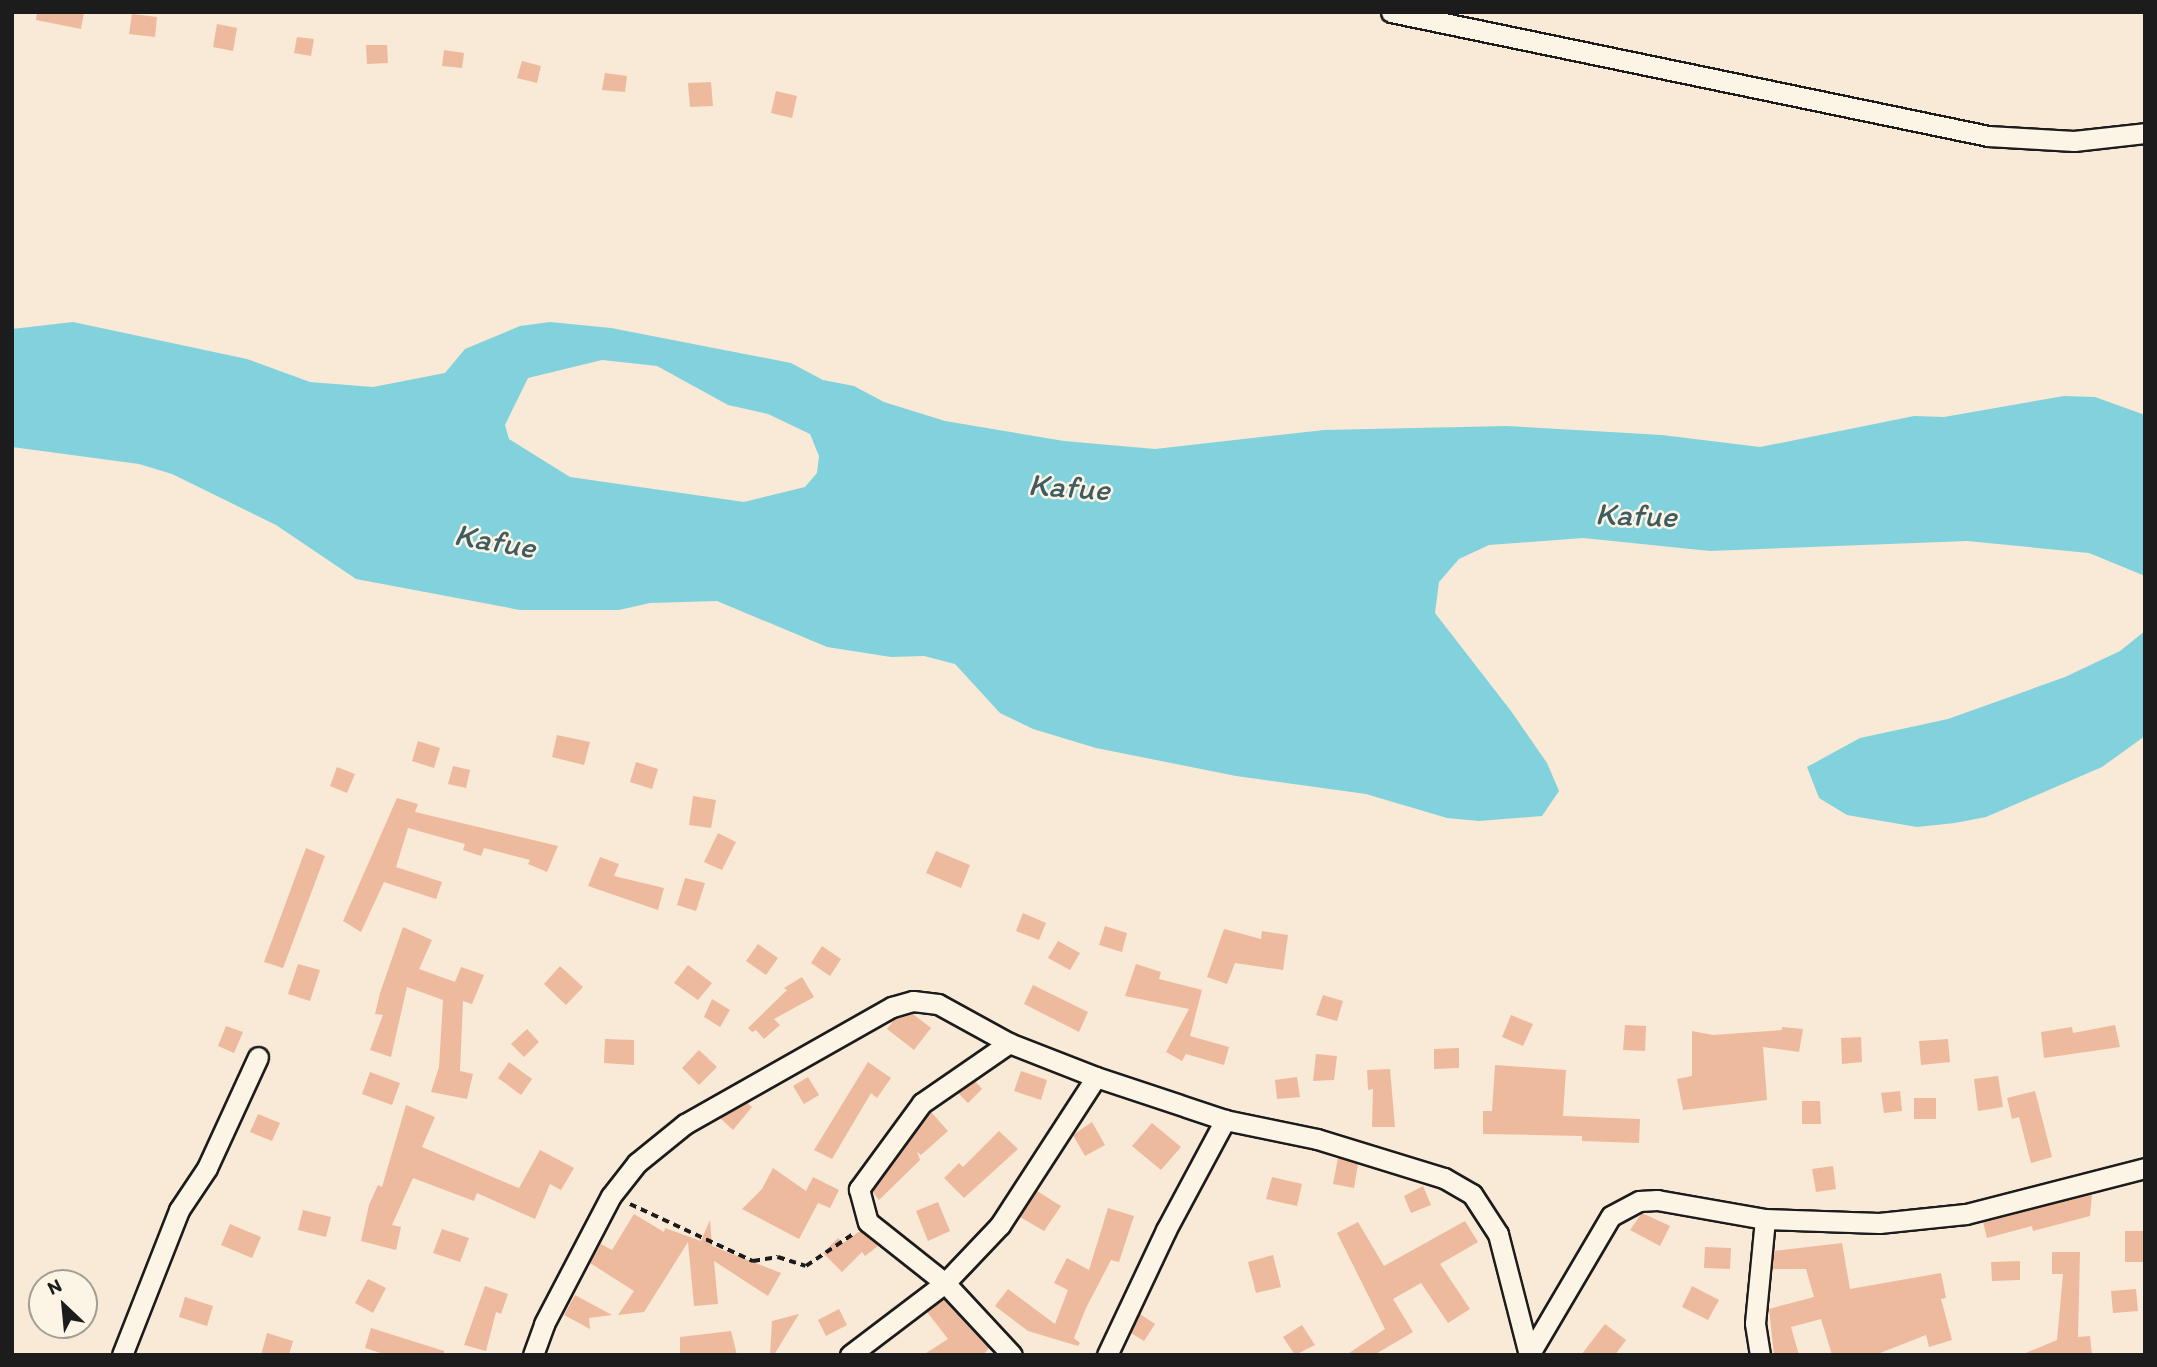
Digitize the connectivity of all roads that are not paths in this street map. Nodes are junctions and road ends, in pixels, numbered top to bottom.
1 (1391, 12) edge
2 (2145, 133) edge
3 (1009, 1043) junction
4 (257, 1057) dead end
5 (1096, 1077) junction
6 (1225, 1120) junction
7 (2145, 1168) edge
8 (1765, 1219) junction
9 (945, 1283) junction
10 (122, 1355) edge
11 (533, 1355) edge
12 (850, 1355) edge
13 (1013, 1355) edge
14 (1107, 1355) edge
15 (1529, 1355) edge
16 (1760, 1355) edge

1 - 2 street
3 - 5 street
3 - 9 street
3 - 11 street
4 - 10 street
5 - 6 street
5 - 9 street
6 - 14 street
6 - 15 street
7 - 8 street
8 - 15 street
8 - 16 street
9 - 12 street
9 - 13 street

